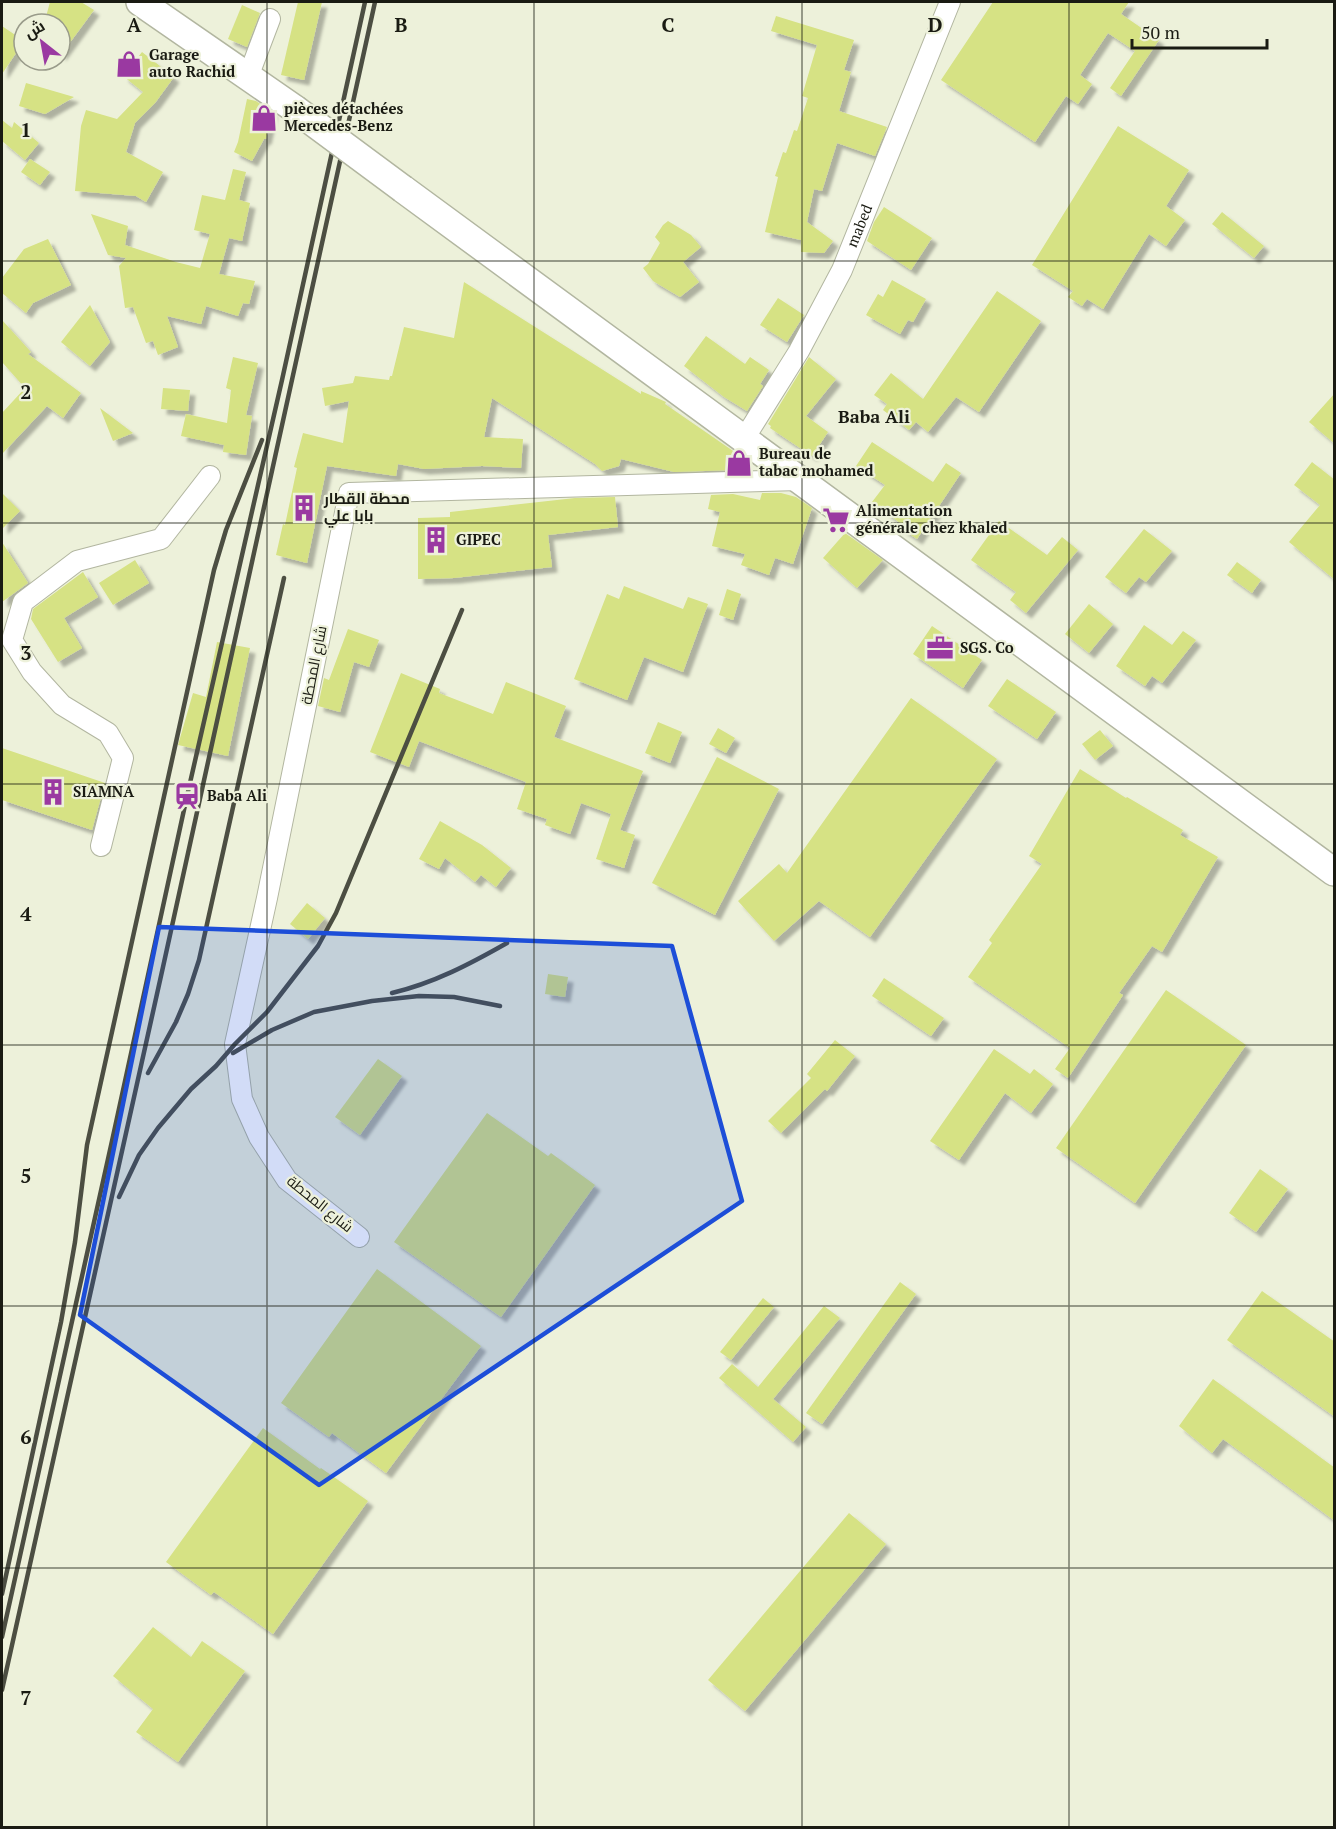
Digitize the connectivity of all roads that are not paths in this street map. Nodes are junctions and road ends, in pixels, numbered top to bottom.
1 (140, 2) edge
2 (950, 2) edge
3 (270, 19) dead end
4 (248, 77) junction
5 (744, 439) junction
6 (210, 476) dead end
7 (800, 480) junction
8 (100, 846) dead end
9 (1335, 872) edge
10 (359, 1236) dead end

1 - 4 main road
2 - 5 street, mabed
3 - 4 street
4 - 5 main road, bridge
5 - 7 main road
6 - 8 street
7 - 9 main road
7 - 10 street, شارع المحطة

